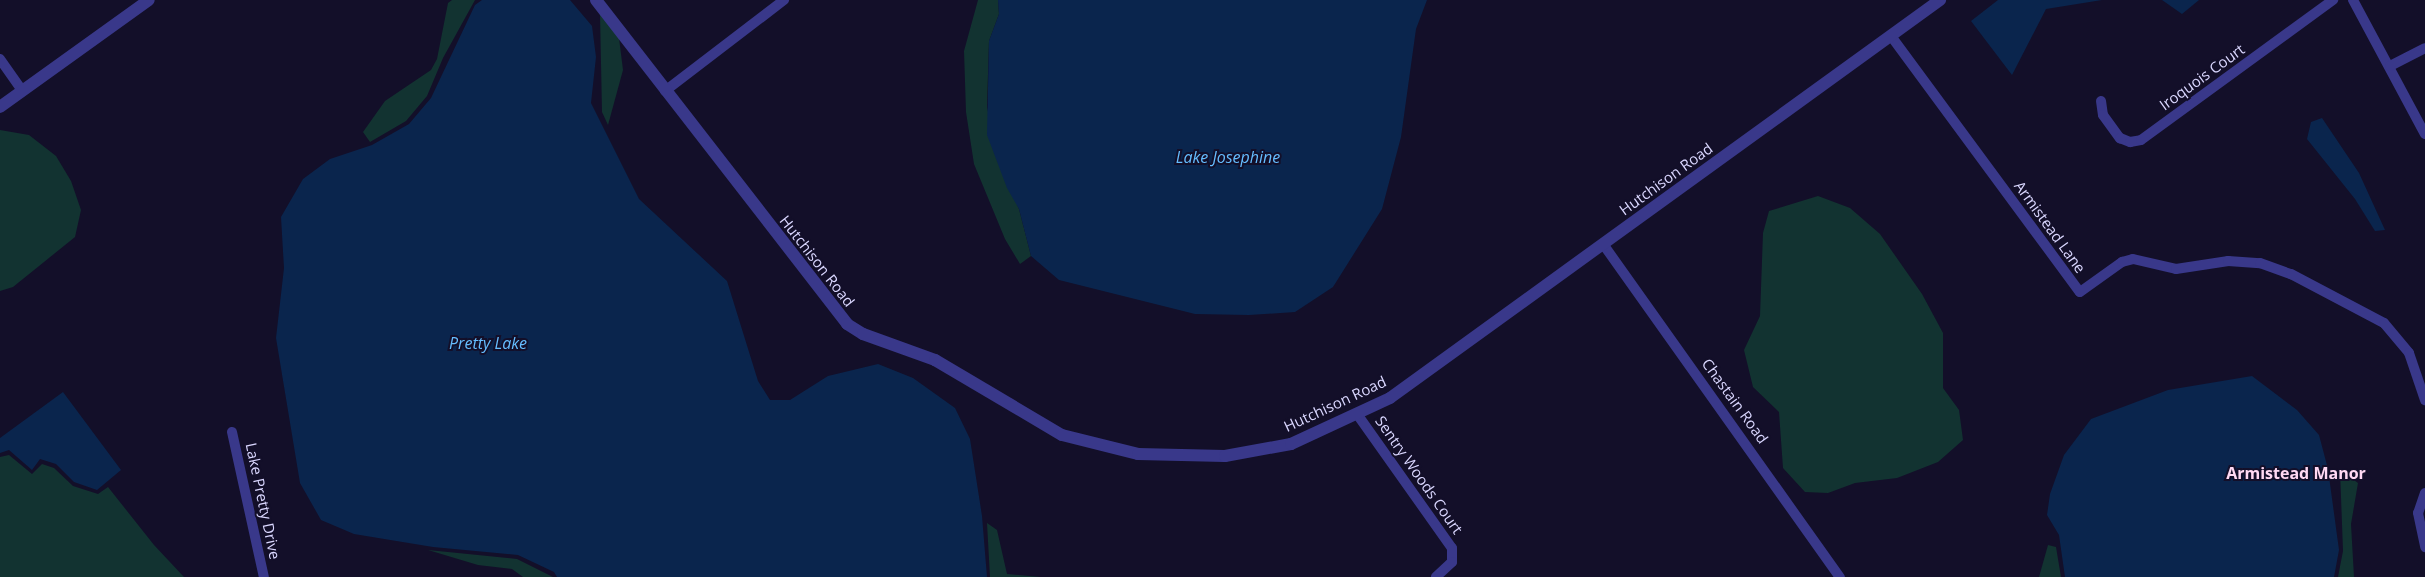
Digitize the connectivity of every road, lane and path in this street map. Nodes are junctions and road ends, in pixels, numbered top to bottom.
1 (149, 0) edge
2 (596, 0) edge
3 (784, 0) edge
4 (1940, 0) edge
5 (2332, 0) edge
6 (2353, 0) edge
7 (1891, 36) junction
8 (2425, 48) edge
9 (0, 59) edge
10 (2390, 66) junction
11 (22, 91) junction
12 (665, 91) junction
13 (2101, 101) dead end
14 (0, 107) edge
15 (2425, 134) edge
16 (1603, 244) junction
17 (2425, 400) edge
18 (1358, 414) junction
19 (232, 432) dead end
20 (2425, 493) edge
21 (2425, 547) edge
22 (264, 577) edge
23 (1436, 577) edge
24 (1840, 577) edge

1 - 11 street
2 - 12 street, Hutchison Road
3 - 12 street
4 - 7 street, Hutchison Road
5 - 13 street, Iroquois Court
6 - 10 street
7 - 16 street, Hutchison Road
7 - 17 street, Armistead Lane
8 - 10 street
9 - 11 street
10 - 15 street
11 - 14 street
12 - 18 street, Hutchison Road
16 - 18 street, Hutchison Road
16 - 24 street, Chastain Road
18 - 23 street, Sentry Woods Court
19 - 22 street, Lake Pretty Drive
20 - 21 street

